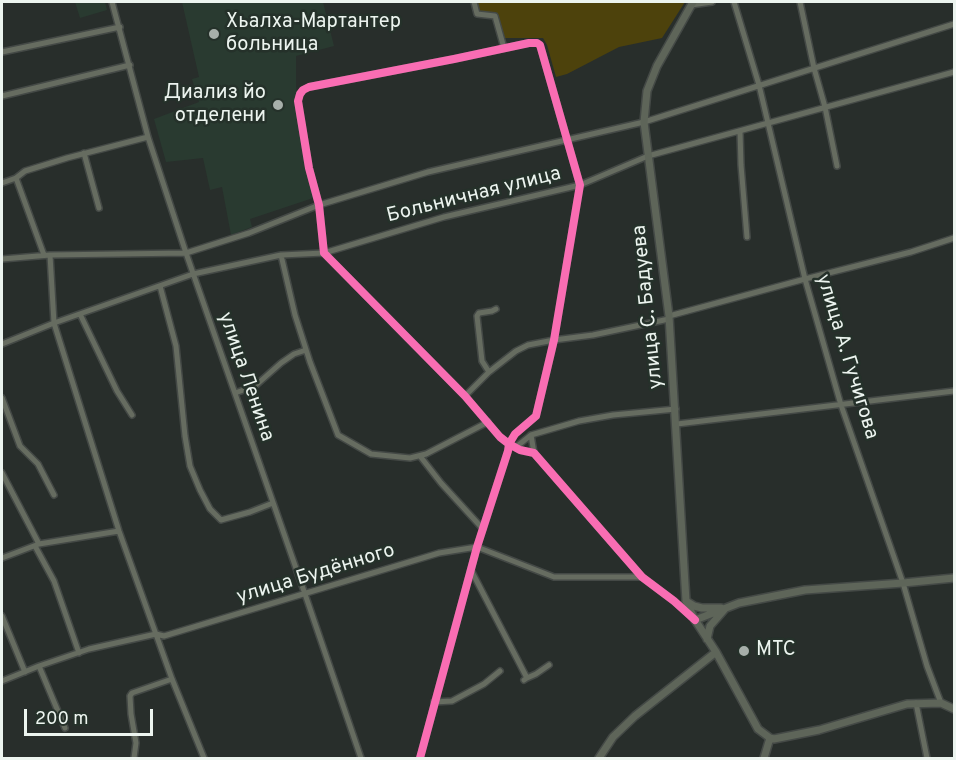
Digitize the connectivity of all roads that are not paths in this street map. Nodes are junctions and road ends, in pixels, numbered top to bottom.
1 (112, 2) edge
2 (474, 2) edge
3 (712, 2) edge
4 (734, 2) edge
5 (800, 2) edge
6 (692, 4) edge
7 (954, 24) edge
8 (120, 27) junction
9 (504, 48) junction
10 (2, 52) edge
11 (130, 64) junction
12 (814, 68) junction
13 (954, 72) edge
14 (759, 85) junction
15 (2, 96) edge
16 (825, 107) junction
17 (644, 122) junction
18 (768, 123) junction
19 (740, 130) junction
20 (148, 137) junction
21 (567, 140) junction
22 (84, 153) junction
23 (648, 156) junction
24 (837, 166) dead end
25 (16, 178) junction
26 (2, 183) edge
27 (580, 185) junction
28 (319, 205) junction
29 (99, 208) dead end
30 (747, 237) dead end
31 (954, 238) edge
32 (186, 253) junction
33 (324, 253) junction
34 (47, 255) junction
35 (281, 255) junction
36 (2, 259) edge
37 (194, 274) junction
38 (805, 279) junction
39 (160, 285) junction
40 (496, 309) dead end
41 (80, 314) junction
42 (669, 317) junction
43 (54, 323) junction
44 (554, 340) junction
45 (2, 344) edge
46 (306, 350) junction
47 (489, 372) junction
48 (954, 391) edge
49 (235, 393) junction
50 (465, 396) junction
51 (2, 398) edge
52 (841, 405) junction
53 (676, 409) junction
54 (132, 415) dead end
55 (488, 422) junction
56 (677, 424) junction
57 (531, 435) junction
58 (509, 444) junction
59 (516, 447) junction
60 (534, 453) junction
61 (420, 456) junction
62 (2, 474) edge
63 (54, 495) dead end
64 (273, 503) junction
65 (483, 529) junction
66 (119, 531) junction
67 (37, 545) junction
68 (477, 546) junction
69 (2, 558) edge
70 (471, 570) junction
71 (642, 577) junction
72 (954, 578) edge
73 (903, 583) junction
74 (305, 594) junction
75 (686, 601) junction
76 (726, 608) junction
77 (2, 616) edge
78 (695, 620) junction
79 (156, 634) junction
80 (707, 639) junction
81 (716, 652) junction
82 (79, 653) junction
83 (549, 665) dead end
84 (39, 666) junction
85 (500, 671) dead end
86 (25, 672) junction
87 (172, 679) junction
88 (2, 681) edge
89 (434, 702) junction
90 (916, 703) junction
91 (941, 703) junction
92 (954, 709) edge
93 (65, 728) dead end
94 (770, 738) junction
95 (134, 759) edge
96 (204, 759) edge
97 (361, 759) edge
98 (420, 759) edge
99 (599, 759) edge
100 (764, 759) edge
101 (927, 759) edge

1 - 8 street, улица Ленина
2 - 9 street
3 - 6 street
4 - 14 street, улица А. Гучигова
5 - 12 street
6 - 17 main road, улица С. Бадуева
7 - 12 street
8 - 10 street
8 - 11 street, улица Ленина
9 - 21 street
9 - 28 street
11 - 15 street
11 - 20 street, улица Ленина
12 - 14 street
12 - 16 street
13 - 16 street, Больничная улица
14 - 17 street
14 - 18 street, улица А. Гучигова
16 - 18 street, Больничная улица
16 - 24 street
17 - 21 street
17 - 23 main road, улица С. Бадуева
18 - 19 street, Больничная улица
18 - 38 street, улица А. Гучигова
19 - 23 street, Больничная улица
19 - 30 street
20 - 22 street
20 - 32 street, улица Ленина
21 - 27 street
21 - 28 street
22 - 25 street
22 - 29 street
23 - 27 street, Больничная улица
23 - 42 main road, улица С. Бадуева
25 - 26 street
25 - 34 street
27 - 33 street, Больничная улица
27 - 44 street
28 - 32 street
28 - 33 street
31 - 38 street
32 - 34 street
32 - 37 street, улица Ленина
33 - 35 street, Больничная улица
33 - 50 street
34 - 36 street
34 - 43 street
35 - 37 street, Больничная улица
35 - 46 street
37 - 39 street, Больничная улица
37 - 49 street, улица Ленина
38 - 42 street
38 - 52 street, улица А. Гучигова
39 - 41 street, Больничная улица
39 - 64 street
40 - 47 street
41 - 43 street, Больничная улица
41 - 54 street
42 - 44 street
42 - 53 main road, улица С. Бадуева
43 - 45 street, Больничная улица
43 - 66 street
44 - 47 street
44 - 58 street
46 - 49 street
46 - 61 street
47 - 50 street
48 - 52 street
49 - 64 street, улица Ленина
50 - 55 street
51 - 63 street
52 - 56 street
52 - 73 street, улица А. Гучигова
53 - 56 main road, улица С. Бадуева
53 - 57 street
55 - 58 street
55 - 61 street
56 - 75 main road, улица С. Бадуева
57 - 59 street
57 - 60 street
58 - 59 street
58 - 65 street
59 - 60 street
60 - 71 street
61 - 65 street
62 - 67 street
64 - 74 street, улица Ленина
65 - 68 street
66 - 67 street
66 - 79 street
67 - 69 street
67 - 82 street
68 - 70 street
68 - 71 street
68 - 74 street, улица Будённого
70 - 83 street
70 - 89 street
71 - 78 street
72 - 73 main road
73 - 76 main road
73 - 91 street, улица А. Гучигова
74 - 79 street, улица Будённого
74 - 97 street, улица Ленина
75 - 76 main road
75 - 78 main road, улица С. Бадуева
76 - 78 main road
76 - 80 main road
77 - 86 street
78 - 80 main road, улица С. Бадуева
79 - 82 street, улица Будённого
79 - 87 street
80 - 81 main road, улица С. Бадуева
81 - 94 main road, улица С. Бадуева
81 - 99 main road
82 - 84 street, улица Будённого
84 - 86 street, улица Будённого
84 - 93 street
85 - 89 street
86 - 88 street, улица Будённого
87 - 95 street
87 - 96 street
89 - 98 street
90 - 91 main road
90 - 94 main road
90 - 101 street
91 - 92 main road
94 - 100 main road

